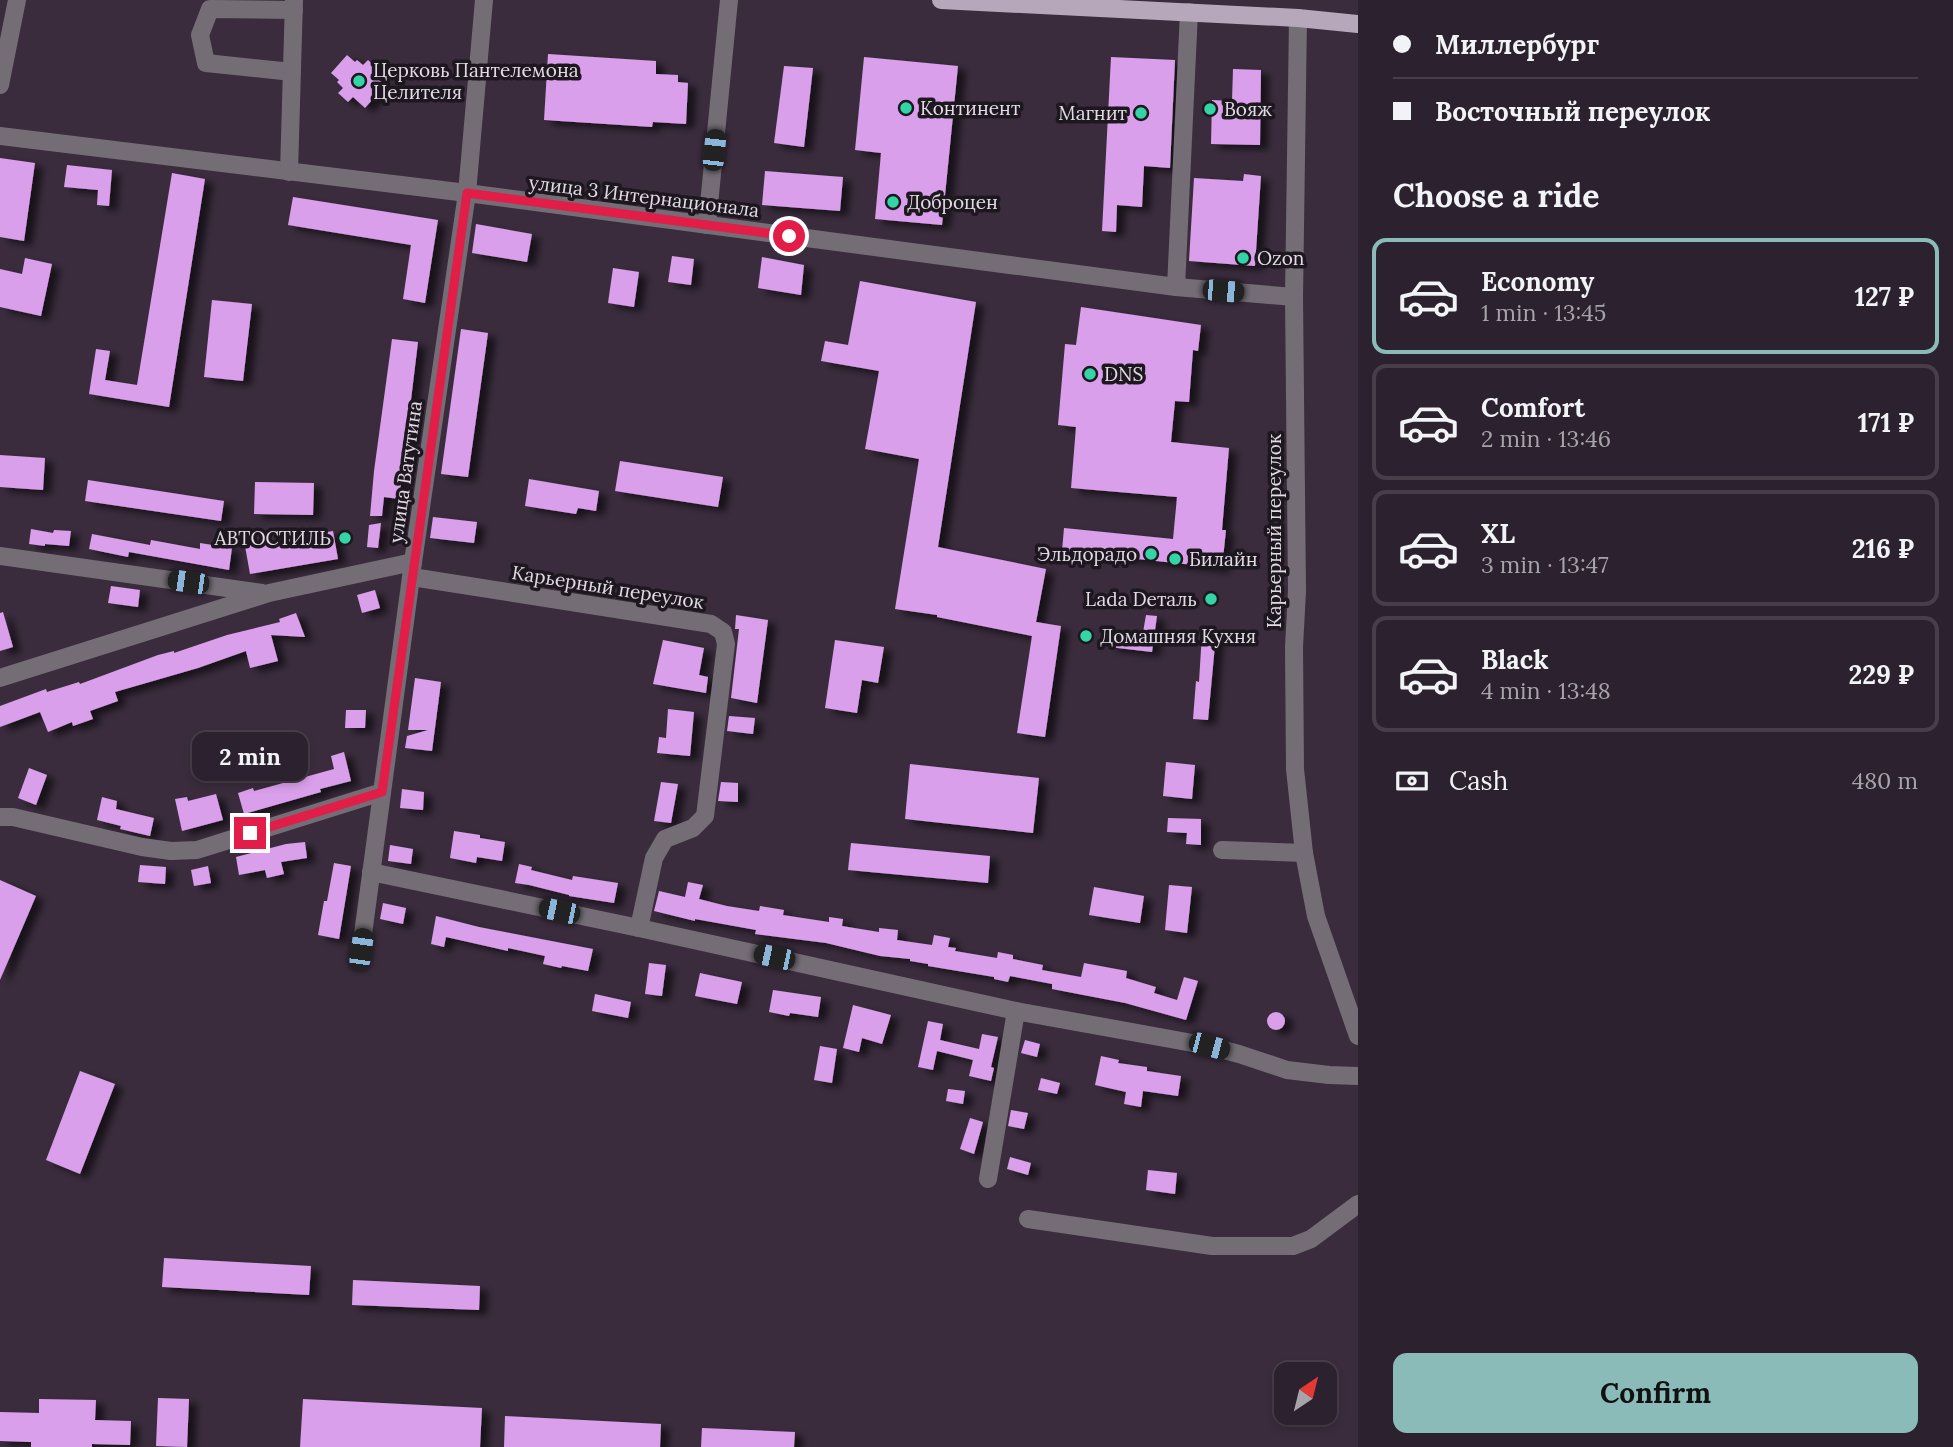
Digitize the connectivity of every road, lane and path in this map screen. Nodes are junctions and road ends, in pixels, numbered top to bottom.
1 (17, 0) edge
2 (484, 0) edge
3 (729, 0) edge
4 (941, 0) edge
5 (294, 5) edge
6 (1189, 12) junction
7 (1298, 18) junction
8 (1358, 24) edge
9 (5, 39) edge
10 (292, 72) junction
11 (0, 85) edge
12 (0, 136) edge
13 (289, 172) junction
14 (467, 193) junction
15 (707, 225) junction
16 (1176, 287) junction
17 (1294, 297) junction
18 (0, 556) edge
19 (413, 569) junction
20 (269, 593) junction
21 (0, 678) edge
22 (382, 792) junction
23 (0, 817) edge
24 (1222, 850) dead end
25 (1304, 853) junction
26 (371, 872) junction
27 (639, 928) junction
28 (361, 949) dead end
29 (1016, 1011) junction
30 (1358, 1036) edge
31 (1358, 1076) edge
32 (988, 1179) dead end
33 (1358, 1204) edge
34 (1028, 1219) dead end

1 - 9 street
2 - 14 street, улица Ватутина
3 - 15 street
4 - 6 main road
5 - 10 street
5 - 10 street
6 - 7 main road
6 - 16 street
7 - 8 main road
7 - 17 street, Карьерный переулок
9 - 11 street
10 - 13 street
12 - 13 street, улица 3 Интернационала
13 - 14 street, улица 3 Интернационала
14 - 15 street, улица 3 Интернационала
14 - 19 street, улица Ватутина
15 - 16 street, улица 3 Интернационала
16 - 17 street, улица 3 Интернационала
17 - 25 street, Карьерный переулок
18 - 20 street
19 - 20 street
19 - 22 street, улица Ватутина
19 - 27 street, Карьерный переулок
20 - 21 street
22 - 23 street
22 - 26 street, улица Ватутина
24 - 25 street
25 - 30 street, Карьерный переулок
26 - 27 street
26 - 28 street, улица Ватутина
27 - 29 street
29 - 31 street
29 - 32 street
33 - 34 street

